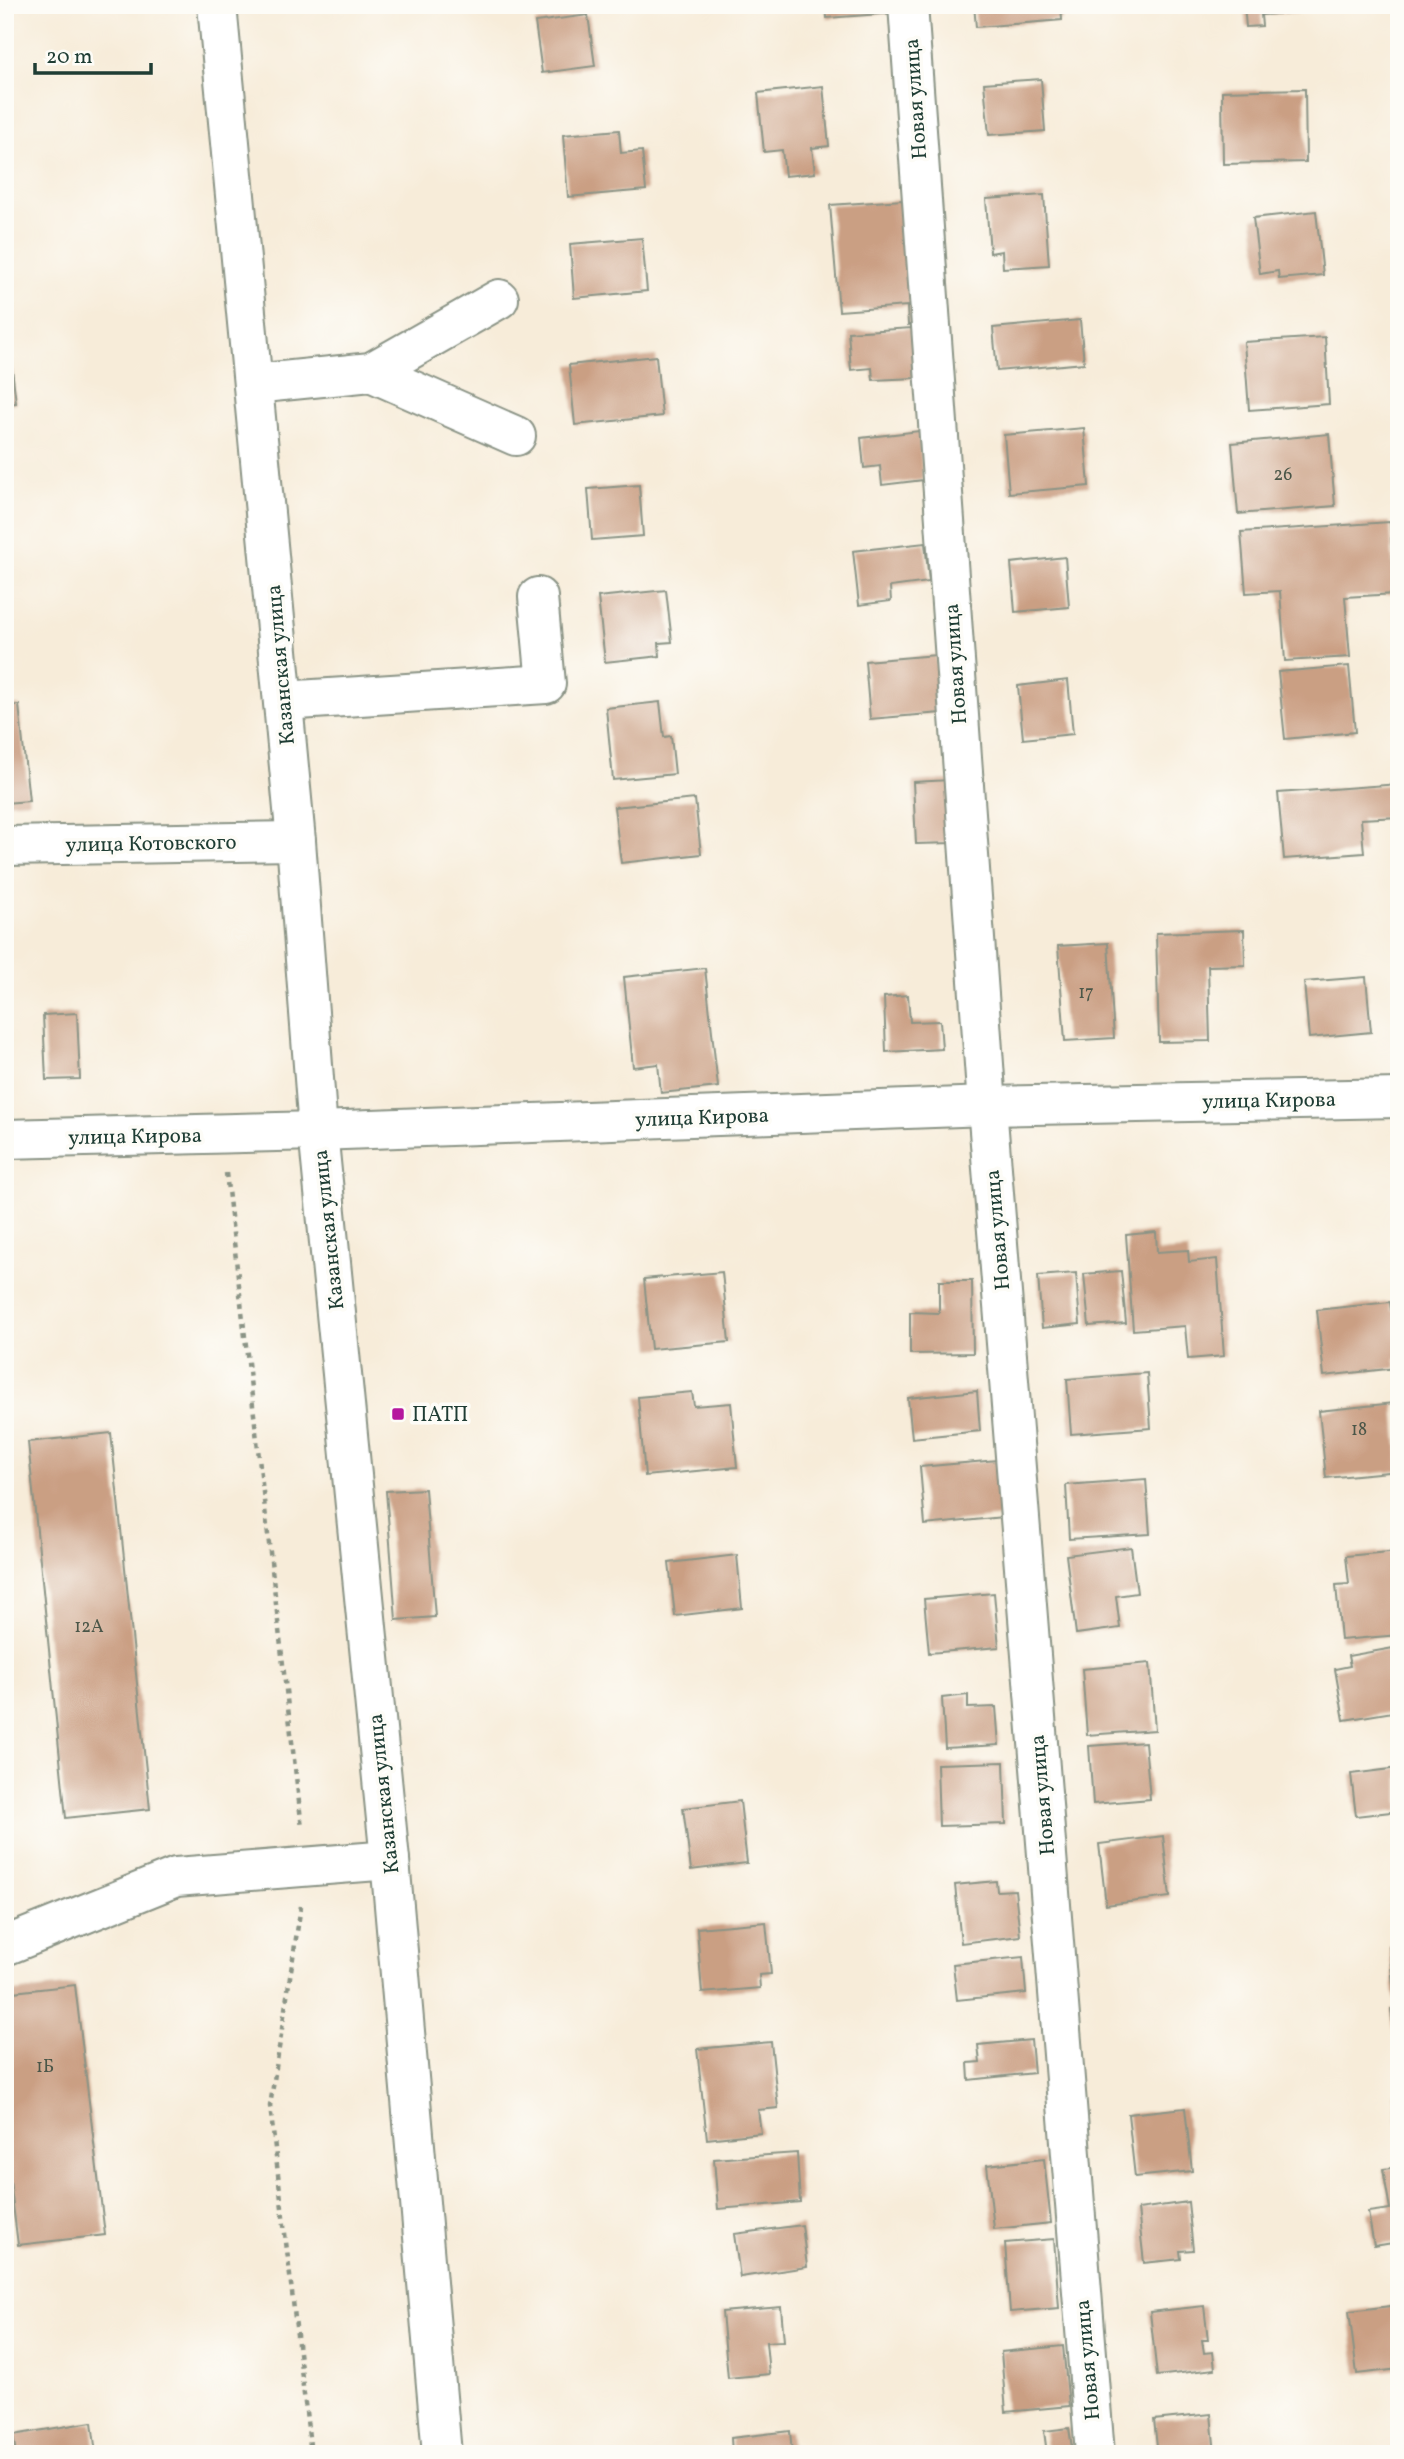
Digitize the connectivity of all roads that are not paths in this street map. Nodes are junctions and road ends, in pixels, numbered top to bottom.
1 (217, 5) edge
2 (908, 5) edge
3 (499, 299) dead end
4 (371, 372) junction
5 (253, 384) junction
6 (516, 436) dead end
7 (538, 597) dead end
8 (283, 701) junction
9 (296, 841) junction
10 (5, 846) edge
11 (1399, 1098) edge
12 (987, 1106) junction
13 (318, 1131) junction
14 (5, 1139) edge
15 (390, 1860) junction
16 (5, 1945) edge
17 (442, 2454) edge
18 (1095, 2454) edge

1 - 5 street, Казанская улица
2 - 12 street, Новая улица
3 - 4 street
4 - 5 street
4 - 6 street
5 - 8 street, Казанская улица
7 - 8 street
8 - 9 street, Казанская улица
9 - 10 street, улица Котовского
9 - 13 street, Казанская улица
11 - 12 street, улица Кирова
12 - 13 street, улица Кирова
12 - 18 street, Новая улица
13 - 14 street, улица Кирова
13 - 15 street, Казанская улица
15 - 16 street
15 - 17 street, Казанская улица

